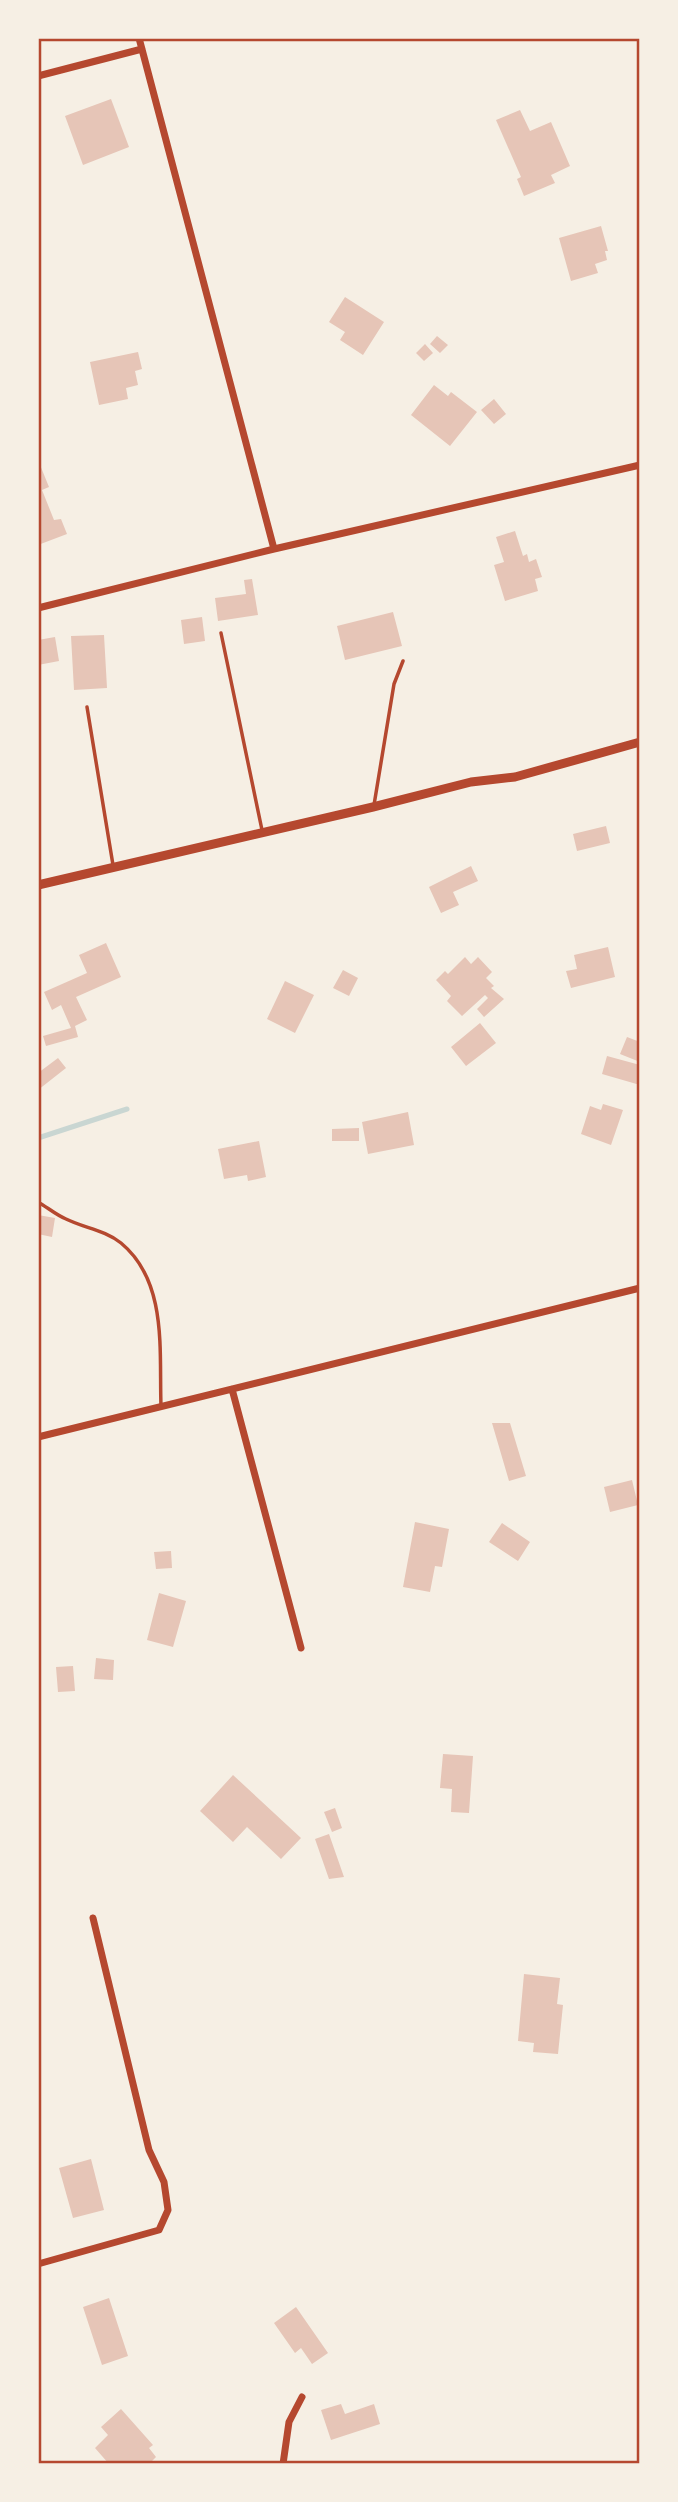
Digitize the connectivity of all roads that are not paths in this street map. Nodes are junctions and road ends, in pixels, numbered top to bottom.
1 (139, 38) edge
2 (142, 49) junction
3 (38, 76) edge
4 (639, 465) edge
5 (274, 549) junction
6 (38, 608) edge
7 (221, 633) dead end
8 (403, 661) dead end
9 (87, 707) dead end
10 (639, 743) edge
11 (373, 807) junction
12 (262, 832) junction
13 (113, 867) junction
14 (38, 885) edge
15 (38, 1202) edge
16 (639, 1288) edge
17 (232, 1389) junction
18 (161, 1406) junction
19 (38, 1437) edge
20 (301, 1647) dead end
21 (93, 1918) dead end
22 (38, 2264) edge
23 (302, 2397) dead end
24 (284, 2463) edge

1 - 2 street
2 - 3 street
2 - 5 street
4 - 5 street
5 - 6 street
7 - 12 lane
8 - 11 lane
9 - 13 lane
10 - 11 street
11 - 12 street
12 - 13 street
13 - 14 street
15 - 18 lane
16 - 17 street
17 - 18 street
17 - 20 street
18 - 19 street
21 - 22 street
23 - 24 street

